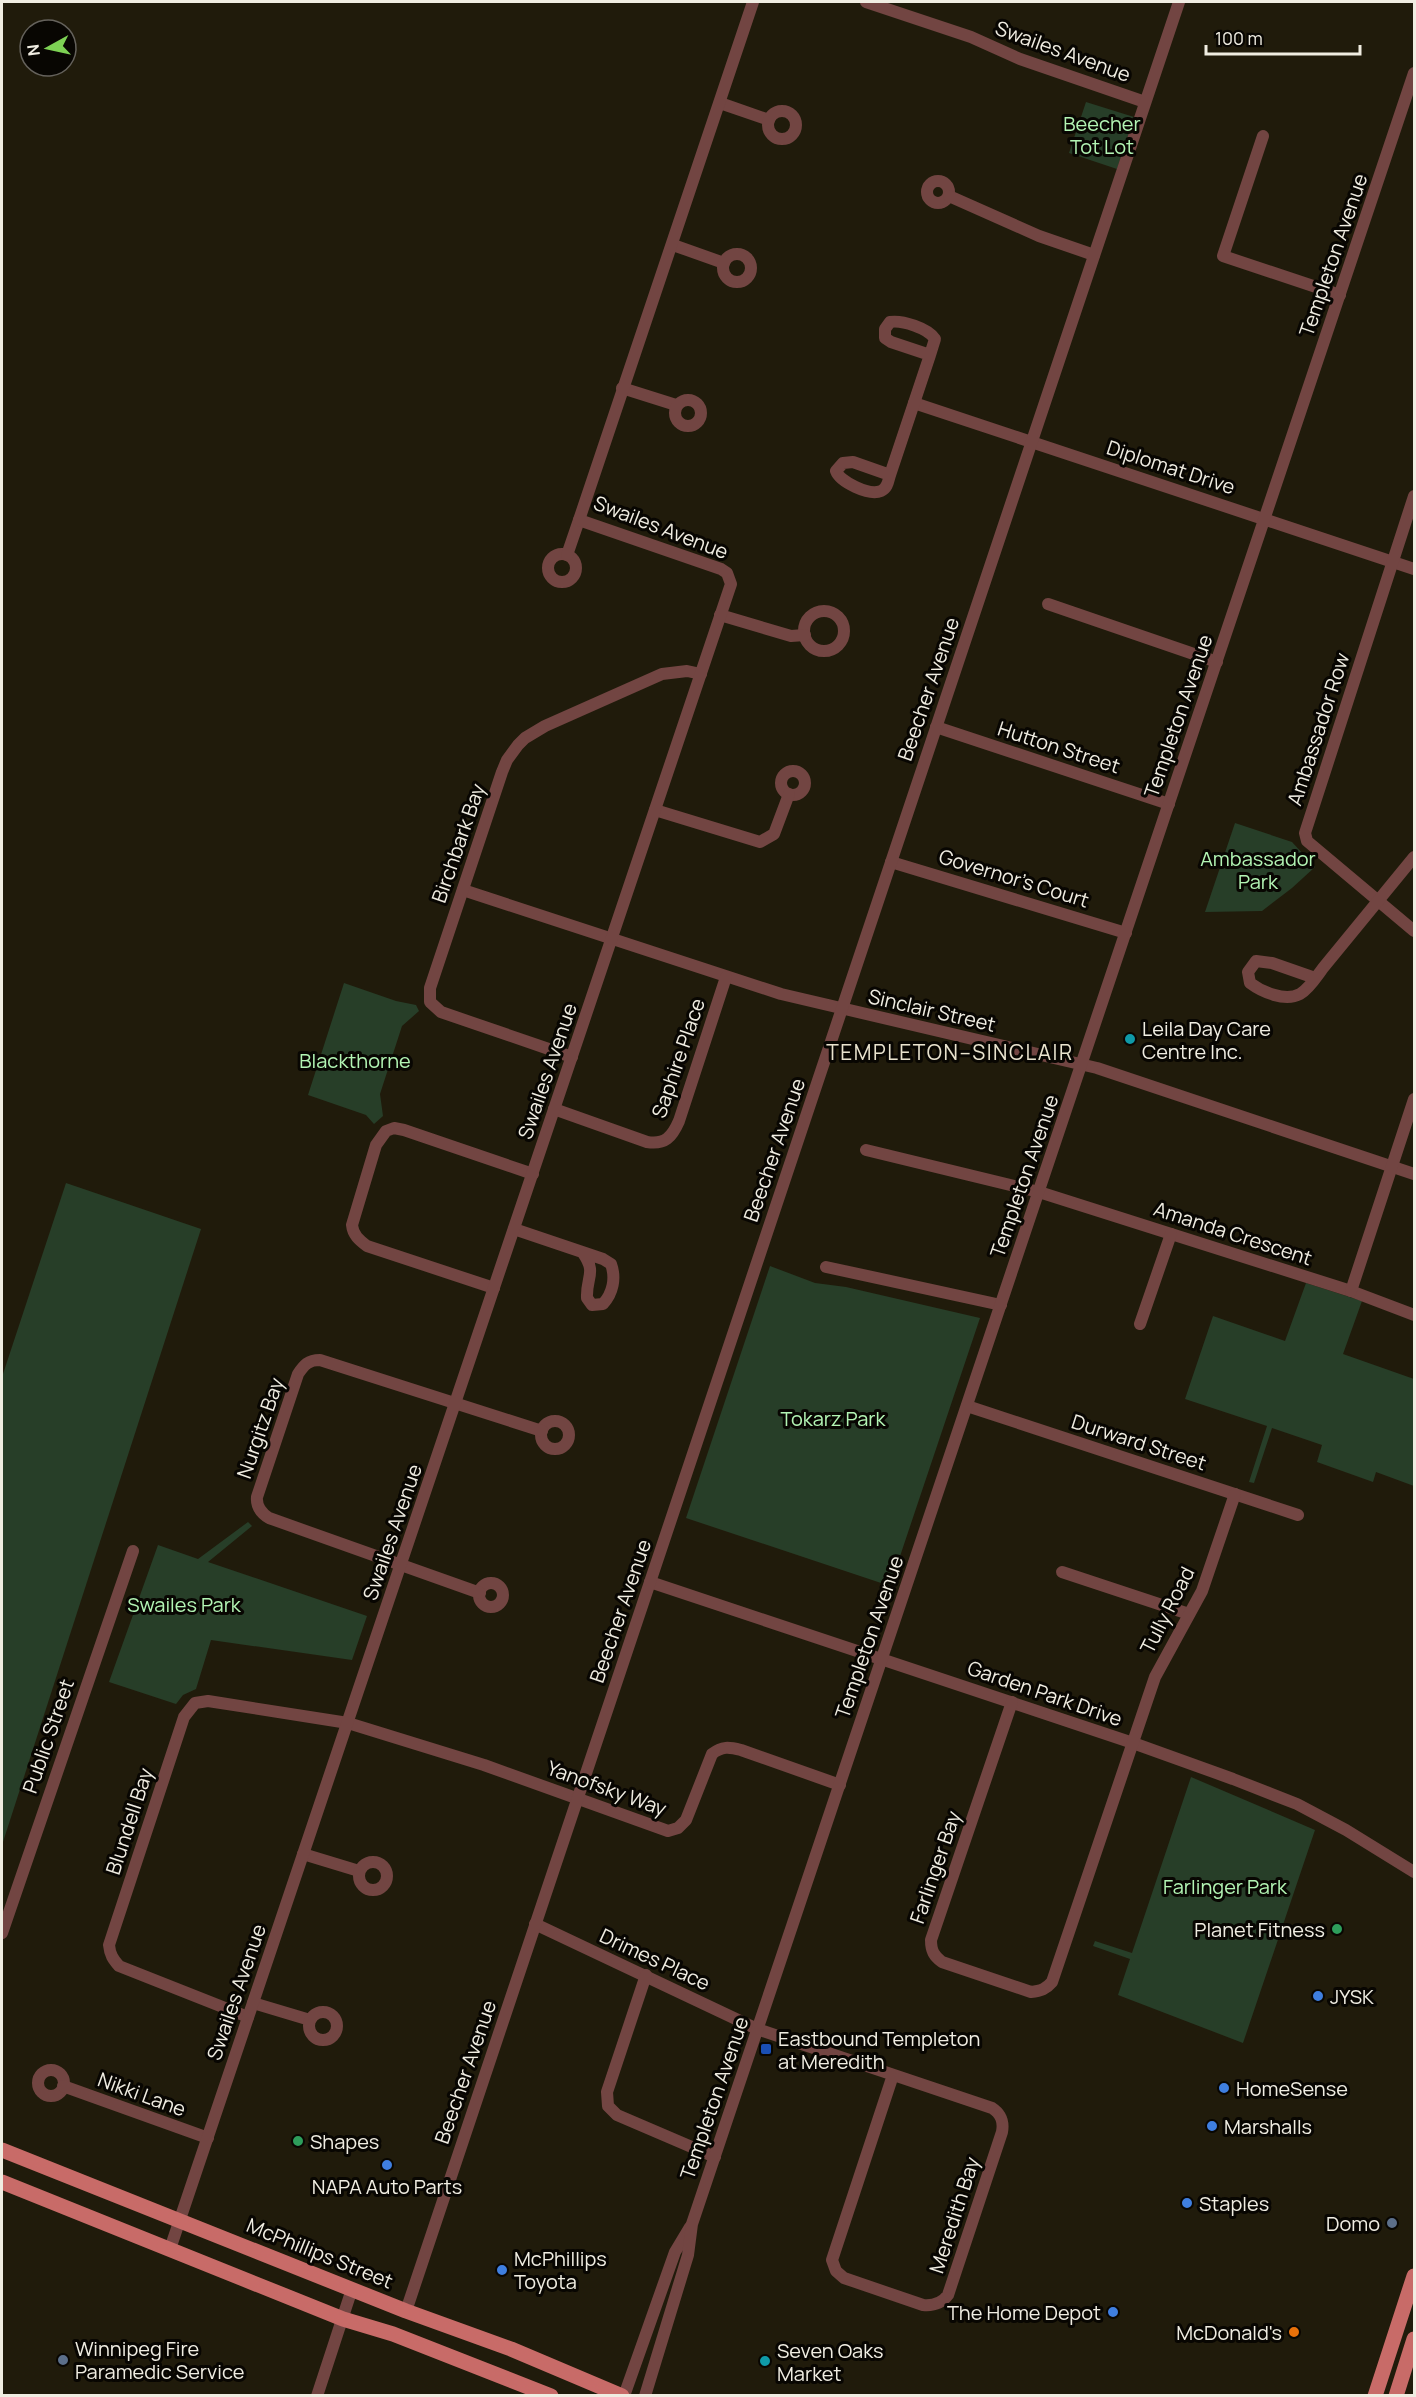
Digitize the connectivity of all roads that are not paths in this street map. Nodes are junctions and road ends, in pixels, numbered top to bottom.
1 (753, 2) edge
2 (866, 2) edge
3 (1179, 2) edge
4 (1414, 73) edge
5 (1414, 99) edge
6 (1146, 102) junction
7 (720, 103) junction
8 (1401, 113) junction
9 (769, 120) dead end
10 (1263, 136) dead end
11 (948, 196) dead end
12 (672, 245) junction
13 (1094, 255) junction
14 (724, 263) dead end
15 (1340, 295) junction
16 (930, 355) dead end
17 (622, 388) junction
18 (914, 403) junction
19 (676, 405) dead end
20 (1032, 441) junction
21 (890, 475) dead end
22 (1414, 496) edge
23 (1265, 518) junction
24 (579, 520) junction
25 (567, 555) dead end
26 (1392, 563) junction
27 (1414, 569) edge
28 (1048, 604) dead end
29 (720, 615) junction
30 (805, 634) dead end
31 (1217, 662) junction
32 (701, 674) junction
33 (936, 727) junction
34 (789, 794) dead end
35 (1169, 804) junction
36 (655, 810) junction
37 (1414, 857) edge
38 (891, 862) junction
39 (463, 890) junction
40 (1379, 899) junction
41 (1414, 930) edge
42 (1126, 933) junction
43 (612, 939) junction
44 (726, 977) junction
45 (1315, 978) junction
46 (842, 1010) junction
47 (572, 1057) junction
48 (1082, 1064) junction
49 (1414, 1099) edge
50 (554, 1109) junction
51 (866, 1150) dead end
52 (1392, 1167) junction
53 (533, 1174) junction
54 (1414, 1174) edge
55 (1039, 1192) junction
56 (514, 1229) junction
57 (1171, 1234) junction
58 (583, 1253) dead end
59 (826, 1267) dead end
60 (494, 1288) junction
61 (1351, 1291) junction
62 (1001, 1305) junction
63 (1414, 1315) edge
64 (1140, 1324) dead end
65 (455, 1404) junction
66 (967, 1406) junction
67 (542, 1431) dead end
68 (1235, 1494) junction
69 (1298, 1515) dead end
70 (133, 1551) dead end
71 (401, 1564) junction
72 (1062, 1572) dead end
73 (650, 1582) junction
74 (480, 1593) dead end
75 (1189, 1614) junction
76 (883, 1659) junction
77 (1012, 1702) junction
78 (348, 1723) junction
79 (1133, 1743) junction
80 (840, 1785) junction
81 (578, 1798) junction
82 (303, 1854) junction
83 (359, 1871) dead end
84 (1414, 1872) edge
85 (535, 1924) junction
86 (2, 1933) edge
87 (646, 1975) junction
88 (254, 2003) junction
89 (248, 2018) junction
90 (310, 2020) dead end
91 (757, 2030) junction
92 (893, 2074) junction
93 (63, 2086) dead end
94 (208, 2138) junction
95 (2, 2150) edge
96 (715, 2157) junction
97 (2, 2182) edge
98 (180, 2221) junction
99 (692, 2224) junction
100 (170, 2249) junction
101 (1414, 2276) edge
102 (352, 2289) junction
103 (406, 2311) junction
104 (343, 2319) junction
105 (1414, 2339) edge
106 (317, 2396) edge
107 (551, 2396) edge
108 (623, 2396) edge
109 (645, 2396) edge
110 (1375, 2396) edge
111 (1396, 2396) edge

1 - 7 street, Swailes Avenue
2 - 6 street, Swailes Avenue
3 - 6 street, Beecher Avenue
4 - 8 street, Templeton Avenue
5 - 8 street
6 - 13 street, Beecher Avenue
7 - 9 street
7 - 12 street, Swailes Avenue
8 - 15 street, Templeton Avenue
10 - 15 street
11 - 13 street
12 - 14 street
12 - 17 street, Swailes Avenue
13 - 20 street, Beecher Avenue
15 - 23 street, Templeton Avenue
16 - 18 street
17 - 19 street
17 - 24 street, Swailes Avenue
18 - 20 street, Diplomat Drive
18 - 21 street
20 - 23 street, Diplomat Drive
20 - 33 street, Beecher Avenue
22 - 26 street, Ambassador Row
23 - 26 street, Diplomat Drive
23 - 31 street, Templeton Avenue
24 - 25 street
24 - 29 street, Swailes Avenue
26 - 27 street, Diplomat Drive
26 - 40 street, Ambassador Row
28 - 31 street
29 - 30 street
29 - 32 street, Swailes Avenue
31 - 35 street, Templeton Avenue
32 - 36 street, Swailes Avenue
32 - 39 street, Birchbark Bay
33 - 35 street, Hutton Street
33 - 38 street, Beecher Avenue
34 - 36 street
35 - 42 street, Templeton Avenue
36 - 43 street, Swailes Avenue
37 - 40 street
38 - 42 street, Governor's Court
38 - 46 street, Beecher Avenue
39 - 43 street, Sinclair Street
39 - 47 street, Birchbark Bay
40 - 41 street, Ambassador Row
40 - 45 street
42 - 48 street, Templeton Avenue
43 - 44 street, Sinclair Street
43 - 47 street, Swailes Avenue
44 - 46 street, Sinclair Street
44 - 50 street, Saphire Place
45 - 45 street
46 - 48 street, Sinclair Street
46 - 73 street, Beecher Avenue
47 - 50 street, Swailes Avenue
48 - 52 street, Sinclair Street
48 - 55 street, Templeton Avenue
49 - 52 street
50 - 53 street, Swailes Avenue
51 - 55 street, Amanda Crescent
52 - 54 street, Sinclair Street
52 - 61 street
53 - 56 street, Swailes Avenue
53 - 60 street
55 - 57 street, Amanda Crescent
55 - 62 street, Templeton Avenue
56 - 58 street
56 - 60 street, Swailes Avenue
57 - 61 street, Amanda Crescent
57 - 64 street
59 - 62 street
60 - 65 street, Swailes Avenue
61 - 63 street, Amanda Crescent
62 - 66 street, Templeton Avenue
65 - 67 street
65 - 71 street, Swailes Avenue
65 - 71 street, Nurgitz Bay
66 - 68 street, Durward Street
66 - 76 street, Templeton Avenue
68 - 69 street, Durward Street
68 - 75 street, Tully Road
70 - 86 street, Public Street
71 - 74 street
71 - 78 street, Swailes Avenue
72 - 75 street
73 - 76 street, Garden Park Drive
73 - 81 street, Beecher Avenue
75 - 79 street, Tully Road
76 - 77 street, Garden Park Drive
76 - 80 street, Templeton Avenue
77 - 79 street, Garden Park Drive
77 - 79 street, Farlinger Bay
78 - 81 street, Yanofsky Way
78 - 82 street, Swailes Avenue
78 - 89 street, Blundell Bay
79 - 84 street, Garden Park Drive
80 - 81 street, Yanofsky Way
80 - 91 street, Templeton Avenue
81 - 85 street, Beecher Avenue
82 - 83 street
82 - 88 street, Swailes Avenue
85 - 87 street, Drimes Place
85 - 103 street, Beecher Avenue
87 - 91 street, Drimes Place
87 - 96 street
88 - 89 street, Swailes Avenue
88 - 90 street
89 - 94 street, Swailes Avenue
91 - 92 street, Meredith Bay
91 - 96 street, Templeton Avenue
92 - 92 street, Meredith Bay
93 - 94 street, Nikki Lane
94 - 98 street, Swailes Avenue
95 - 98 main road, McPhillips Street
96 - 99 street, Templeton Avenue
97 - 100 main road
98 - 100 street, Swailes Avenue
98 - 102 main road, McPhillips Street
99 - 108 street, Templeton Avenue
99 - 109 street, Templeton Avenue
100 - 104 main road
101 - 110 main road
102 - 103 main road, McPhillips Street
102 - 104 street
103 - 108 main road, McPhillips Street
104 - 106 street
104 - 107 main road
105 - 111 main road

